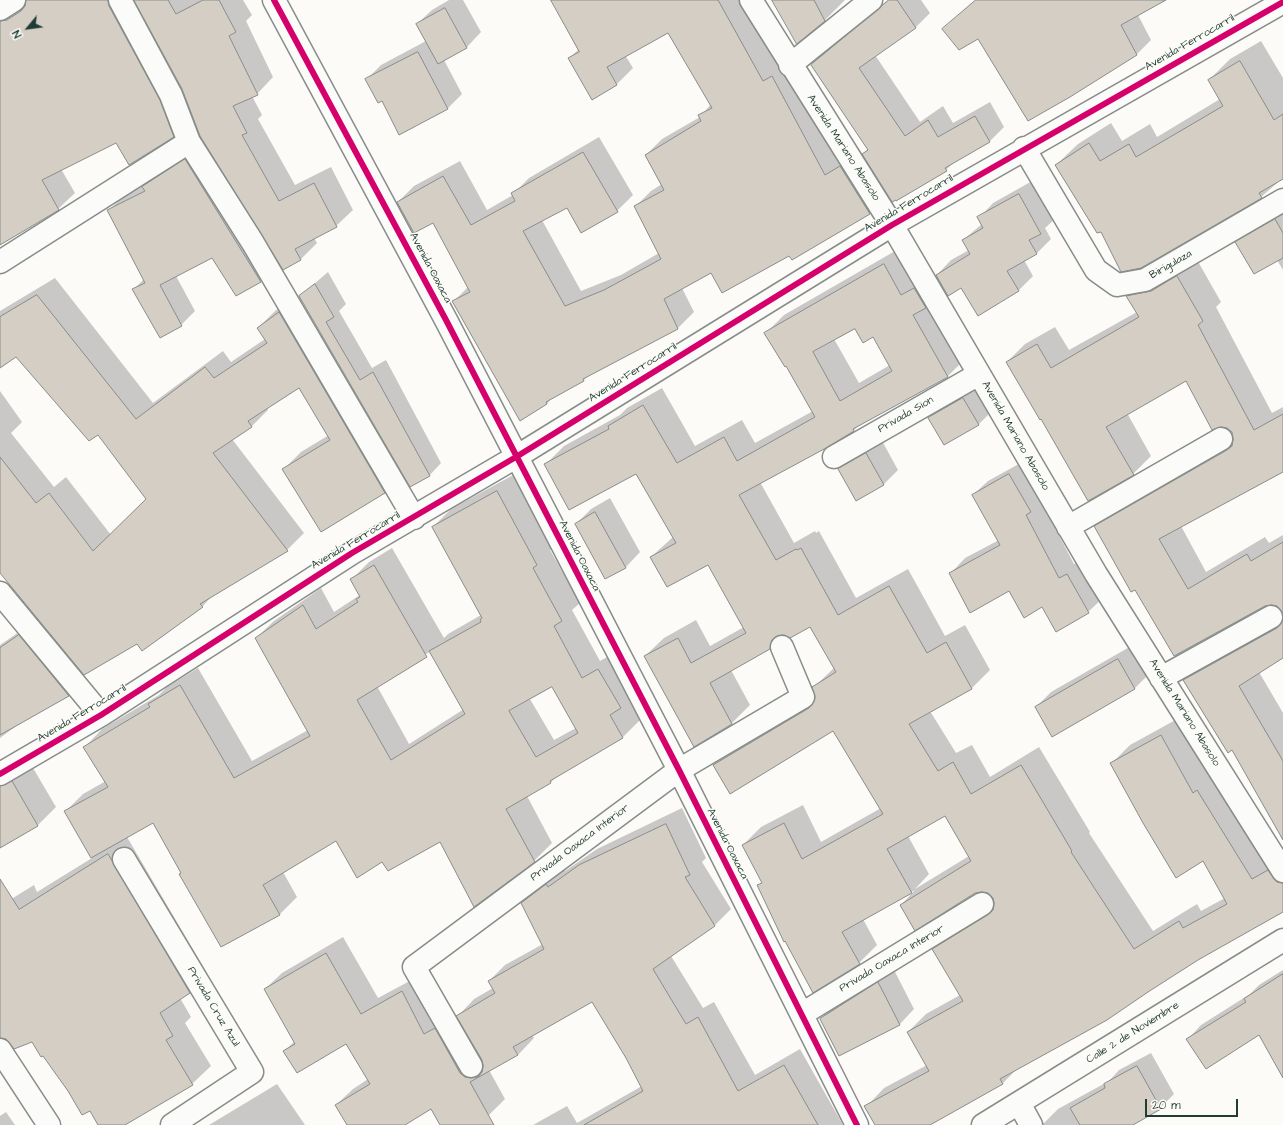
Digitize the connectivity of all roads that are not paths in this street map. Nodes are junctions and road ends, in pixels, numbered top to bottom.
1 (14, 0) edge
2 (120, 0) edge
3 (274, 0) edge
4 (751, 0) edge
5 (871, 0) edge
6 (1283, 2) edge
7 (0, 8) edge
8 (790, 65) junction
9 (189, 142) junction
10 (1024, 148) junction
11 (1283, 200) edge
12 (892, 225) junction
13 (0, 262) edge
14 (979, 374) junction
15 (1222, 439) dead end
16 (516, 456) junction
17 (834, 457) dead end
18 (414, 518) junction
19 (1068, 527) junction
20 (0, 593) edge
21 (1271, 617) dead end
22 (782, 647) dead end
23 (1161, 678) junction
24 (100, 715) junction
25 (679, 770) junction
26 (0, 774) edge
27 (124, 859) dead end
28 (1283, 871) edge
29 (982, 904) dead end
30 (1283, 940) edge
31 (802, 1014) junction
32 (0, 1050) edge
33 (471, 1066) dead end
34 (1019, 1103) junction
35 (49, 1125) edge
36 (172, 1125) edge
37 (857, 1125) edge
38 (983, 1125) edge
39 (1031, 1125) edge

1 - 7 street
2 - 9 street
3 - 16 street, Avenida Oaxaca
4 - 8 street, Avenida Mariano Abasolo
5 - 8 street
6 - 10 street, Avenida Ferrocarril
8 - 12 street, Avenida Mariano Abasolo
9 - 13 street
9 - 18 street
10 - 11 street, Birigulaza
10 - 12 street, Avenida Ferrocarril
12 - 14 street, Avenida Mariano Abasolo
12 - 16 street, Avenida Ferrocarril
14 - 17 street, Privada Sion
14 - 19 street, Avenida Mariano Abasolo
15 - 19 street
16 - 18 street, Avenida Ferrocarril
16 - 25 street, Avenida Oaxaca
18 - 24 street, Avenida Ferrocarril
19 - 23 street, Avenida Mariano Abasolo
20 - 24 street
21 - 23 street
22 - 25 street, Privada Oaxaca Interior
23 - 28 street, Avenida Mariano Abasolo
24 - 26 street, Avenida Ferrocarril
25 - 31 street, Avenida Oaxaca
25 - 33 street, Privada Oaxaca Interior
27 - 36 street, Privada Cruz Azul
29 - 31 street, Privada Oaxaca Interior
30 - 34 street, Calle 2 de Noviembre
31 - 37 street, Avenida Oaxaca
32 - 35 street
34 - 38 street, Calle 2 de Noviembre
34 - 39 street

